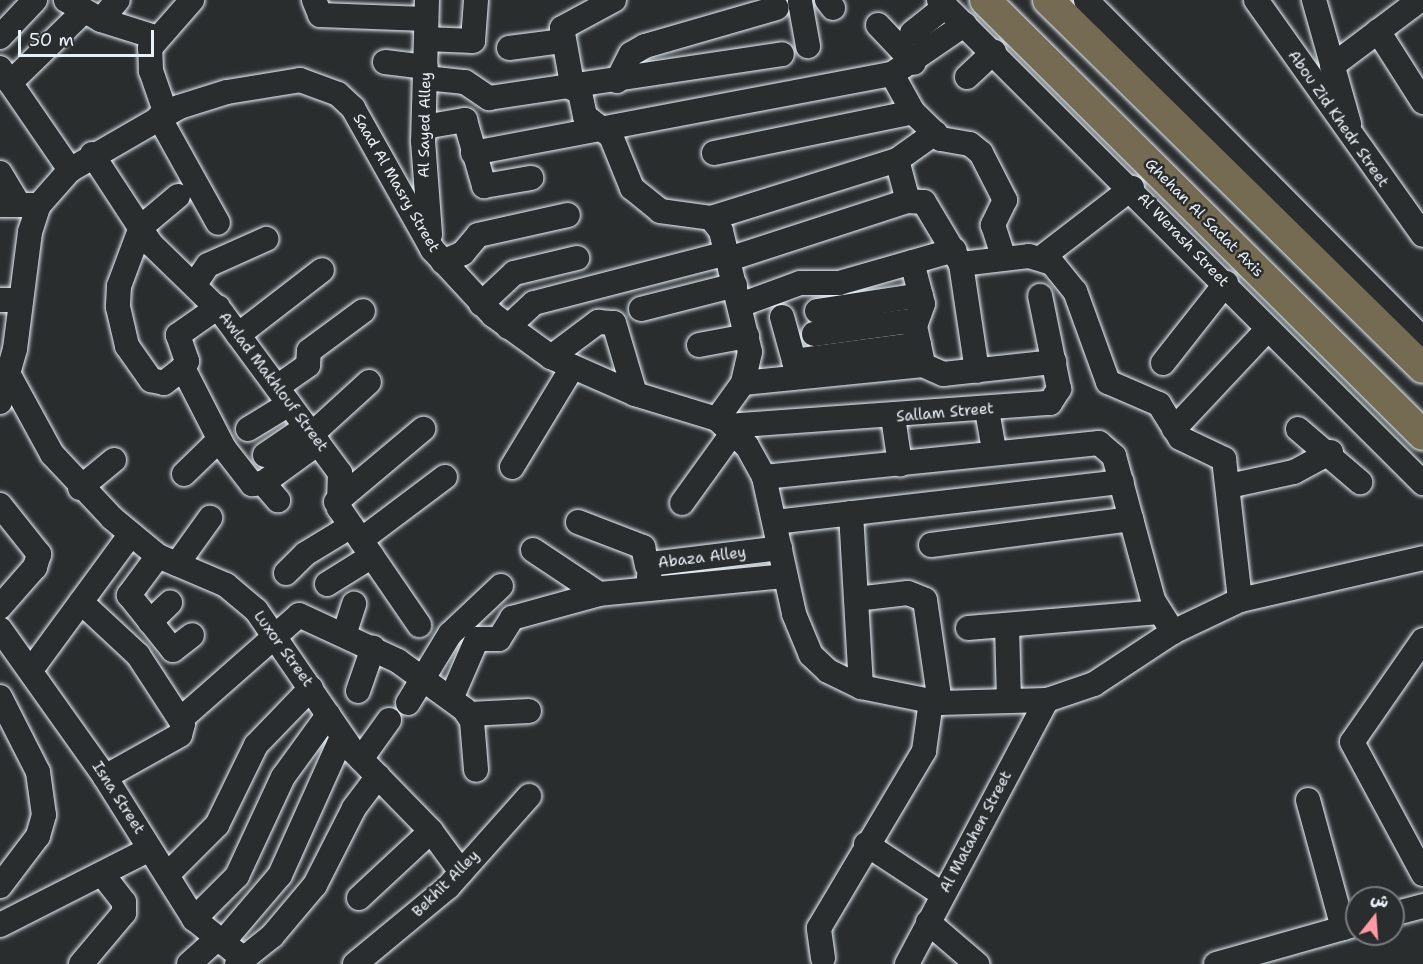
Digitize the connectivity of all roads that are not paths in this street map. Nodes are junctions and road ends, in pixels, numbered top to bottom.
1 (35, 0) edge
2 (118, 0) edge
3 (192, 0) edge
4 (314, 0) edge
5 (476, 0) edge
6 (614, 0) edge
7 (985, 0) edge
8 (1048, 0) edge
9 (1086, 0) edge
10 (1256, 0) edge
11 (1314, 0) edge
12 (1420, 0) edge
13 (788, 2) edge
14 (943, 3) edge
15 (580, 8) edge
16 (84, 10) edge
17 (426, 19) edge
18 (965, 24) junction
19 (878, 25) dead end
20 (1378, 31) junction
21 (912, 33) dead end
22 (0, 37) edge
23 (156, 37) junction
24 (562, 41) junction
25 (808, 46) dead end
26 (509, 48) dead end
27 (994, 52) junction
28 (782, 54) dead end
29 (386, 62) dead end
30 (914, 63) junction
31 (1332, 66) junction
32 (426, 72) junction
33 (892, 74) junction
34 (5, 75) edge
35 (967, 77) dead end
36 (617, 81) junction
37 (576, 88) junction
38 (1423, 102) edge
39 (913, 112) junction
40 (162, 115) junction
41 (424, 127) junction
42 (602, 130) junction
43 (935, 133) junction
44 (1356, 147) junction
45 (473, 153) junction
46 (714, 153) dead end
47 (92, 154) junction
48 (897, 160) junction
49 (70, 170) junction
50 (0, 173) edge
51 (531, 178) dead end
52 (1132, 188) junction
53 (178, 196) dead end
54 (908, 201) junction
55 (19, 205) edge
56 (568, 215) dead end
57 (711, 218) junction
58 (1419, 221) edge
59 (218, 223) dead end
60 (141, 227) junction
61 (266, 238) dead end
62 (438, 255) junction
63 (728, 256) junction
64 (958, 257) junction
65 (1004, 258) junction
66 (1041, 258) junction
67 (912, 262) junction
68 (322, 270) dead end
69 (1226, 283) junction
70 (195, 284) junction
71 (573, 293) junction
72 (737, 295) junction
73 (921, 295) junction
74 (1040, 296) dead end
75 (10, 300) edge
76 (481, 304) junction
77 (218, 308) junction
78 (641, 309) dead end
79 (363, 311) dead end
80 (782, 317) dead end
81 (916, 320) junction
82 (508, 327) junction
83 (1266, 331) junction
84 (238, 335) junction
85 (747, 336) junction
86 (1423, 339) edge
87 (699, 345) dead end
88 (8, 348) edge
89 (921, 355) junction
90 (1053, 362) junction
91 (562, 363) junction
92 (1163, 363) dead end
93 (183, 368) junction
94 (1423, 368) edge
95 (796, 369) junction
96 (977, 371) junction
97 (10, 377) junction
98 (369, 382) dead end
99 (743, 383) junction
100 (634, 394) junction
101 (283, 395) junction
102 (0, 402) edge
103 (987, 410) junction
104 (893, 417) junction
105 (726, 426) junction
106 (248, 429) dead end
107 (423, 429) dead end
108 (1174, 429) junction
109 (1298, 429) dead end
110 (312, 435) junction
111 (1423, 435) edge
112 (219, 440) junction
113 (994, 450) junction
114 (1331, 452) junction
115 (265, 455) dead end
116 (114, 460) dead end
117 (900, 464) junction
118 (512, 467) dead end
119 (184, 474) dead end
120 (445, 477) dead end
121 (764, 477) junction
122 (1122, 482) junction
123 (1360, 482) dead end
124 (1423, 483) edge
125 (1229, 486) junction
126 (80, 488) junction
127 (336, 502) junction
128 (682, 503) dead end
129 (0, 505) edge
130 (851, 513) junction
131 (210, 518) dead end
132 (1131, 519) junction
133 (578, 522) dead end
134 (775, 522) junction
135 (130, 535) junction
136 (361, 541) junction
137 (931, 545) dead end
138 (780, 548) junction
139 (533, 549) dead end
140 (1423, 558) edge
141 (167, 560) junction
142 (286, 573) dead end
143 (785, 576) junction
144 (648, 578) junction
145 (327, 585) dead end
146 (501, 586) dead end
147 (598, 594) junction
148 (856, 599) junction
149 (1240, 600) junction
150 (81, 602) junction
151 (170, 603) dead end
152 (354, 604) dead end
153 (0, 607) edge
154 (1160, 612) junction
155 (150, 622) junction
156 (419, 625) dead end
157 (1007, 625) junction
158 (968, 628) dead end
159 (0, 629) edge
160 (1173, 632) junction
161 (273, 633) junction
162 (192, 635) dead end
163 (344, 635) junction
164 (1423, 640) edge
165 (373, 648) junction
166 (31, 670) junction
167 (427, 680) junction
168 (861, 687) junction
169 (311, 688) junction
170 (358, 691) dead end
171 (0, 697) edge
172 (1047, 700) junction
173 (1009, 701) junction
174 (935, 702) junction
175 (408, 703) dead end
176 (460, 707) junction
177 (529, 711) dead end
178 (328, 715) junction
179 (181, 719) junction
180 (389, 720) dead end
181 (342, 737) junction
182 (10, 738) edge
183 (361, 759) junction
184 (476, 770) dead end
185 (378, 776) junction
186 (105, 777) junction
187 (529, 796) dead end
188 (1308, 800) dead end
189 (431, 831) junction
190 (866, 844) junction
191 (150, 849) junction
192 (461, 872) junction
193 (1423, 874) edge
194 (166, 875) junction
195 (104, 876) junction
196 (0, 886) edge
197 (942, 894) junction
198 (359, 898) dead end
199 (1423, 906) edge
200 (1345, 911) edge
201 (1405, 911) edge
202 (194, 919) junction
203 (928, 922) junction
204 (0, 925) edge
205 (1345, 927) edge
206 (219, 941) junction
207 (823, 958) dead end
208 (240, 961) edge
209 (81, 964) edge
210 (189, 964) edge
211 (355, 964) edge
212 (907, 964) edge
213 (977, 964) edge
214 (1216, 964) edge

1 - 22 street
2 - 16 street
3 - 23 street
4 - 17 street
5 - 17 street
6 - 15 street
7 - 111 main road, Ghehan Al Sadat Axis
8 - 94 main road
9 - 86 street
10 - 44 street, Abou Zid Khedr Street
11 - 31 street
12 - 20 street
13 - 25 street
13 - 36 street
14 - 18 street, Al Werash Street
14 - 21 street
15 - 24 street
16 - 23 street
16 - 34 street
17 - 32 street, Al Sayed Alley
18 - 27 street, Al Werash Street
18 - 30 street
19 - 30 street
20 - 31 street
20 - 38 street
23 - 40 street
24 - 26 street
24 - 37 street
27 - 35 street
27 - 52 street, Al Werash Street
28 - 36 street
29 - 32 street
30 - 33 street
31 - 44 street
32 - 37 street
32 - 41 street, Al Sayed Alley
33 - 39 street
33 - 42 street
34 - 49 street
36 - 37 street
37 - 42 street
39 - 43 street
39 - 46 street
40 - 47 street, Saad Al Masry Street
40 - 59 street
40 - 62 street, Saad Al Masry Street
41 - 45 street
41 - 62 street, Al Sayed Alley
42 - 45 street
42 - 57 street
43 - 48 street
43 - 65 street
44 - 58 street, Abou Zid Khedr Street
45 - 51 street
47 - 49 street, Saad Al Masry Street
47 - 60 street, Awlad Makhlouf Street
48 - 54 street
48 - 57 street
49 - 55 street, Saad Al Masry Street
50 - 55 street
52 - 66 street
52 - 69 street, Al Werash Street
53 - 60 street
54 - 63 street
54 - 64 street
55 - 75 street
56 - 62 street
57 - 63 street
60 - 70 street, Awlad Makhlouf Street
60 - 93 street
61 - 70 street
62 - 76 street, Saad Al Masry Street
63 - 71 street
63 - 72 street
64 - 65 street
64 - 67 street
64 - 96 street
65 - 66 street
66 - 108 street
67 - 72 street
67 - 73 street
68 - 84 street
69 - 83 street, Al Werash Street
69 - 92 street
70 - 77 street, Awlad Makhlouf Street
71 - 76 street
71 - 82 street
72 - 78 street
72 - 85 street
73 - 81 street
73 - 81 street
74 - 90 street, Sallam Street
75 - 88 street
76 - 82 street, Saad Al Masry Street
77 - 84 street, Awlad Makhlouf Street
77 - 93 street
79 - 101 street
80 - 95 street
81 - 89 street
82 - 91 street, Saad Al Masry Street
83 - 108 street
83 - 124 street, Al Werash Street
84 - 101 street, Awlad Makhlouf Street
85 - 87 street
85 - 99 street
88 - 97 street
89 - 95 street
89 - 96 street
90 - 96 street
90 - 103 street, Sallam Street
91 - 100 street, Saad Al Masry Street
91 - 100 street
91 - 118 street
93 - 112 street
95 - 99 street
97 - 102 street
97 - 126 street, Luxor Street
98 - 110 street
99 - 105 street
100 - 105 street, Saad Al Masry Street
101 - 106 street
101 - 110 street, Awlad Makhlouf Street
103 - 104 street, Sallam Street
103 - 113 street
104 - 105 street, Sallam Street
104 - 117 street
105 - 121 street
105 - 128 street
107 - 127 street
108 - 125 street
109 - 114 street
110 - 112 street
110 - 115 street
110 - 127 street, Awlad Makhlouf Street
112 - 119 street
113 - 117 street
113 - 122 street
114 - 123 street
114 - 125 street
116 - 126 street
117 - 121 street
120 - 136 street
121 - 134 street
122 - 130 street
122 - 132 street
125 - 149 street
126 - 135 street, Luxor Street
127 - 136 street
129 - 153 street
130 - 134 street
130 - 148 street
131 - 141 street
132 - 137 street
132 - 154 street
133 - 144 street
134 - 138 street
135 - 141 street, Luxor Street
135 - 150 street
136 - 142 street
136 - 145 street
136 - 156 street
138 - 143 street
138 - 144 street, Abaza Alley
139 - 147 street
140 - 149 street
141 - 155 street
141 - 161 street, Luxor Street
143 - 144 street
143 - 168 street
144 - 147 street
146 - 167 street
147 - 176 street
148 - 168 street
148 - 174 street
149 - 160 street
150 - 166 street
150 - 179 street
151 - 155 street
152 - 163 street
154 - 157 street
154 - 160 street
155 - 162 street
157 - 158 street
157 - 173 street
159 - 166 street, Isna Street
160 - 172 street
161 - 163 street
161 - 169 street, Luxor Street
161 - 179 street
163 - 165 street
164 - 193 street
165 - 167 street
165 - 170 street
166 - 186 street, Isna Street
167 - 175 street
167 - 176 street
168 - 174 street
169 - 178 street, Luxor Street
169 - 194 street
171 - 182 street
172 - 173 street
172 - 197 street, Al Matahen Street
173 - 174 street
174 - 190 street
176 - 177 street
176 - 184 street
178 - 181 street, Luxor Street
178 - 202 street
179 - 186 street
180 - 183 street
181 - 183 street, Luxor Street
181 - 206 street
182 - 196 street
183 - 185 street, Luxor Street
185 - 189 street, Luxor Street
185 - 208 street
186 - 191 street, Isna Street
187 - 192 street, Bekhit Alley
188 - 200 street
189 - 192 street, Luxor Street
189 - 198 street
190 - 197 street
190 - 207 street
191 - 194 street, Isna Street
191 - 195 street
192 - 211 street, Bekhit Alley
194 - 202 street, Isna Street
195 - 204 street
195 - 209 street
197 - 203 street, Al Matahen Street
199 - 201 street
202 - 206 street, Isna Street
203 - 212 street, Al Matahen Street
203 - 213 street
205 - 214 street
206 - 208 street, Isna Street
206 - 210 street

